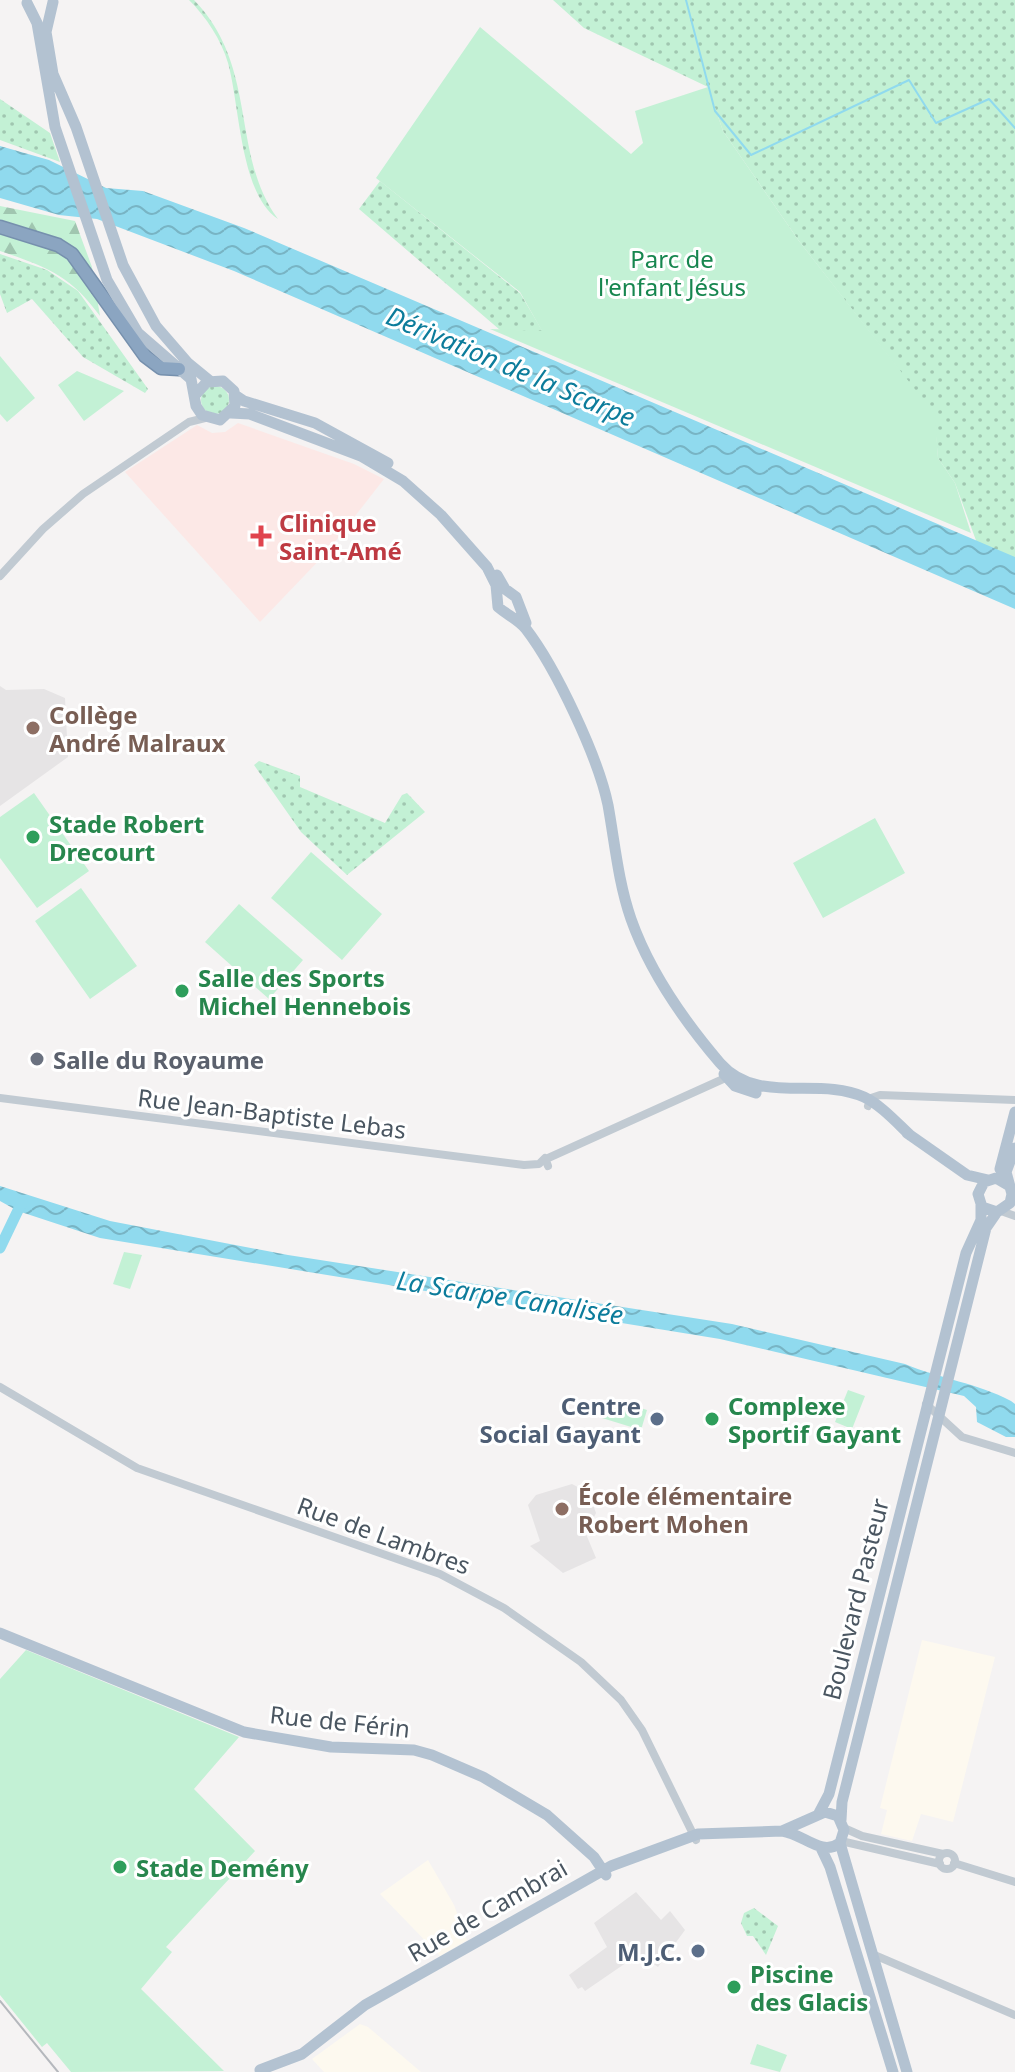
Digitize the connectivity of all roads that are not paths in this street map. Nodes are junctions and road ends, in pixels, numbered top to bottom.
1 (25, 1) edge
2 (54, 1) edge
3 (0, 227) edge
4 (179, 369) junction
5 (210, 381) junction
6 (235, 395) junction
7 (196, 399) junction
8 (231, 413) junction
9 (205, 418) junction
10 (169, 436) junction
11 (0, 576) edge
12 (508, 592) junction
13 (497, 600) junction
14 (517, 603) junction
15 (507, 612) junction
16 (536, 645) junction
17 (730, 1077) junction
18 (0, 1098) edge
19 (1015, 1100) edge
20 (869, 1103) junction
21 (1015, 1112) edge
22 (1015, 1148) edge
23 (948, 1163) junction
24 (990, 1179) junction
25 (1010, 1189) junction
26 (979, 1200) junction
27 (1015, 1206) edge
28 (999, 1212) junction
29 (1015, 1216) edge
30 (0, 1387) edge
31 (928, 1399) junction
32 (942, 1408) junction
33 (1015, 1453) edge
34 (0, 1633) edge
35 (815, 1817) junction
36 (843, 1824) junction
37 (782, 1831) junction
38 (695, 1838) junction
39 (810, 1839) junction
40 (841, 1842) junction
41 (821, 1848) junction
42 (942, 1859) junction
43 (605, 1872) junction
44 (1015, 1882) edge
45 (872, 1954) junction
46 (1015, 2015) edge
47 (256, 2071) edge
48 (893, 2072) edge
49 (907, 2072) edge

1 - 2 main road
1 - 4 main road
2 - 5 main road
3 - 4 highway
4 - 7 main road
5 - 6 main road
5 - 7 main road
6 - 8 main road
6 - 12 main road
7 - 9 main road
7 - 10 street
8 - 9 main road
8 - 13 main road
9 - 10 street
10 - 11 street
12 - 13 main road
12 - 14 main road
13 - 15 main road
14 - 15 main road
14 - 16 main road
15 - 16 main road
16 - 17 main road
17 - 18 street, Rue Jean-Baptiste Lebas
17 - 20 main road
19 - 20 street
20 - 23 main road
21 - 24 main road
22 - 25 main road
23 - 24 main road
23 - 26 main road
24 - 25 main road
24 - 26 main road
25 - 27 street
25 - 28 main road, Boulevard Pasteur
26 - 28 main road
26 - 31 main road, Boulevard Pasteur
28 - 29 street
28 - 32 main road, Boulevard Pasteur
30 - 38 street, Rue de Lambres
31 - 32 street
31 - 35 main road, Boulevard Pasteur
32 - 33 street
32 - 36 main road, Boulevard Pasteur
34 - 43 main road, Rue de Férin
35 - 36 main road
35 - 37 main road, Rue de Cambrai
35 - 39 main road
36 - 40 main road
36 - 42 street
37 - 38 main road, Rue de Cambrai
37 - 39 main road, Rue de Cambrai
38 - 43 main road, Rue de Cambrai
39 - 41 main road
40 - 41 main road
40 - 42 street
40 - 45 main road
41 - 48 main road
42 - 44 street
43 - 47 main road, Rue de Cambrai
45 - 46 street
45 - 49 main road

